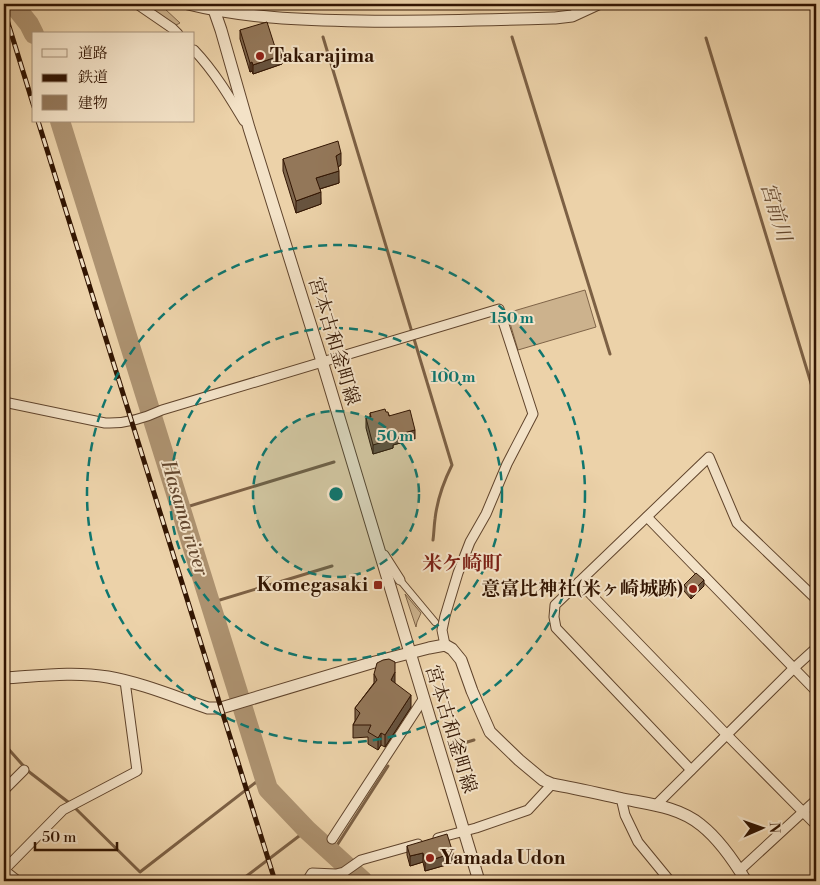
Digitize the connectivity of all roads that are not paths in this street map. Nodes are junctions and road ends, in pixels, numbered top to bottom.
1 (137, 4) edge
2 (188, 4) edge
3 (598, 4) edge
4 (213, 7) edge
5 (176, 32) edge
6 (195, 51) edge
7 (249, 128) junction
8 (322, 361) junction
9 (4, 402) edge
10 (647, 517) junction
11 (377, 542) junction
12 (400, 580) joint
13 (579, 582) junction
14 (816, 599) edge
15 (435, 622) joint
16 (442, 630) junction
17 (445, 645) junction
18 (816, 648) edge
19 (410, 653) junction
20 (794, 668) junction
21 (4, 678) edge
22 (125, 681) junction
23 (816, 691) edge
24 (424, 698) junction
25 (727, 735) junction
26 (24, 770) dead end
27 (691, 770) junction
28 (552, 784) junction
29 (4, 790) edge
30 (621, 798) junction
31 (816, 800) edge
32 (656, 805) junction
33 (804, 812) junction
34 (816, 825) edge
35 (464, 831) junction
36 (332, 838) dead end
37 (4, 870) edge
38 (740, 870) junction
39 (18, 881) edge
40 (307, 881) edge
41 (479, 881) edge
42 (670, 881) edge
43 (746, 881) edge

1 - 5 street
2 - 4 street
3 - 4 street
4 - 7 street, 宮本古和釜町線
6 - 7 street
7 - 8 street, 宮本古和釜町線
8 - 9 street
8 - 11 street, 宮本古和釜町線
8 - 16 street
10 - 13 street
10 - 14 street
10 - 20 street
11 - 12 street
11 - 19 street, 宮本古和釜町線
12 - 15 street
13 - 25 street
13 - 27 street
15 - 16 street
16 - 17 street
17 - 19 street
17 - 28 street
18 - 20 street
19 - 22 street
19 - 24 street, 宮本古和釜町線
20 - 23 street
20 - 25 street
21 - 22 street
22 - 37 street
24 - 35 street, 宮本古和釜町線
24 - 36 street
25 - 27 street
25 - 33 street
26 - 29 street
27 - 32 street
28 - 30 street
28 - 35 street
30 - 32 street
30 - 42 street
31 - 33 street
32 - 38 street
33 - 34 street
33 - 38 street
35 - 40 street
35 - 41 street, 宮本古和釜町線
37 - 39 street
38 - 43 street

